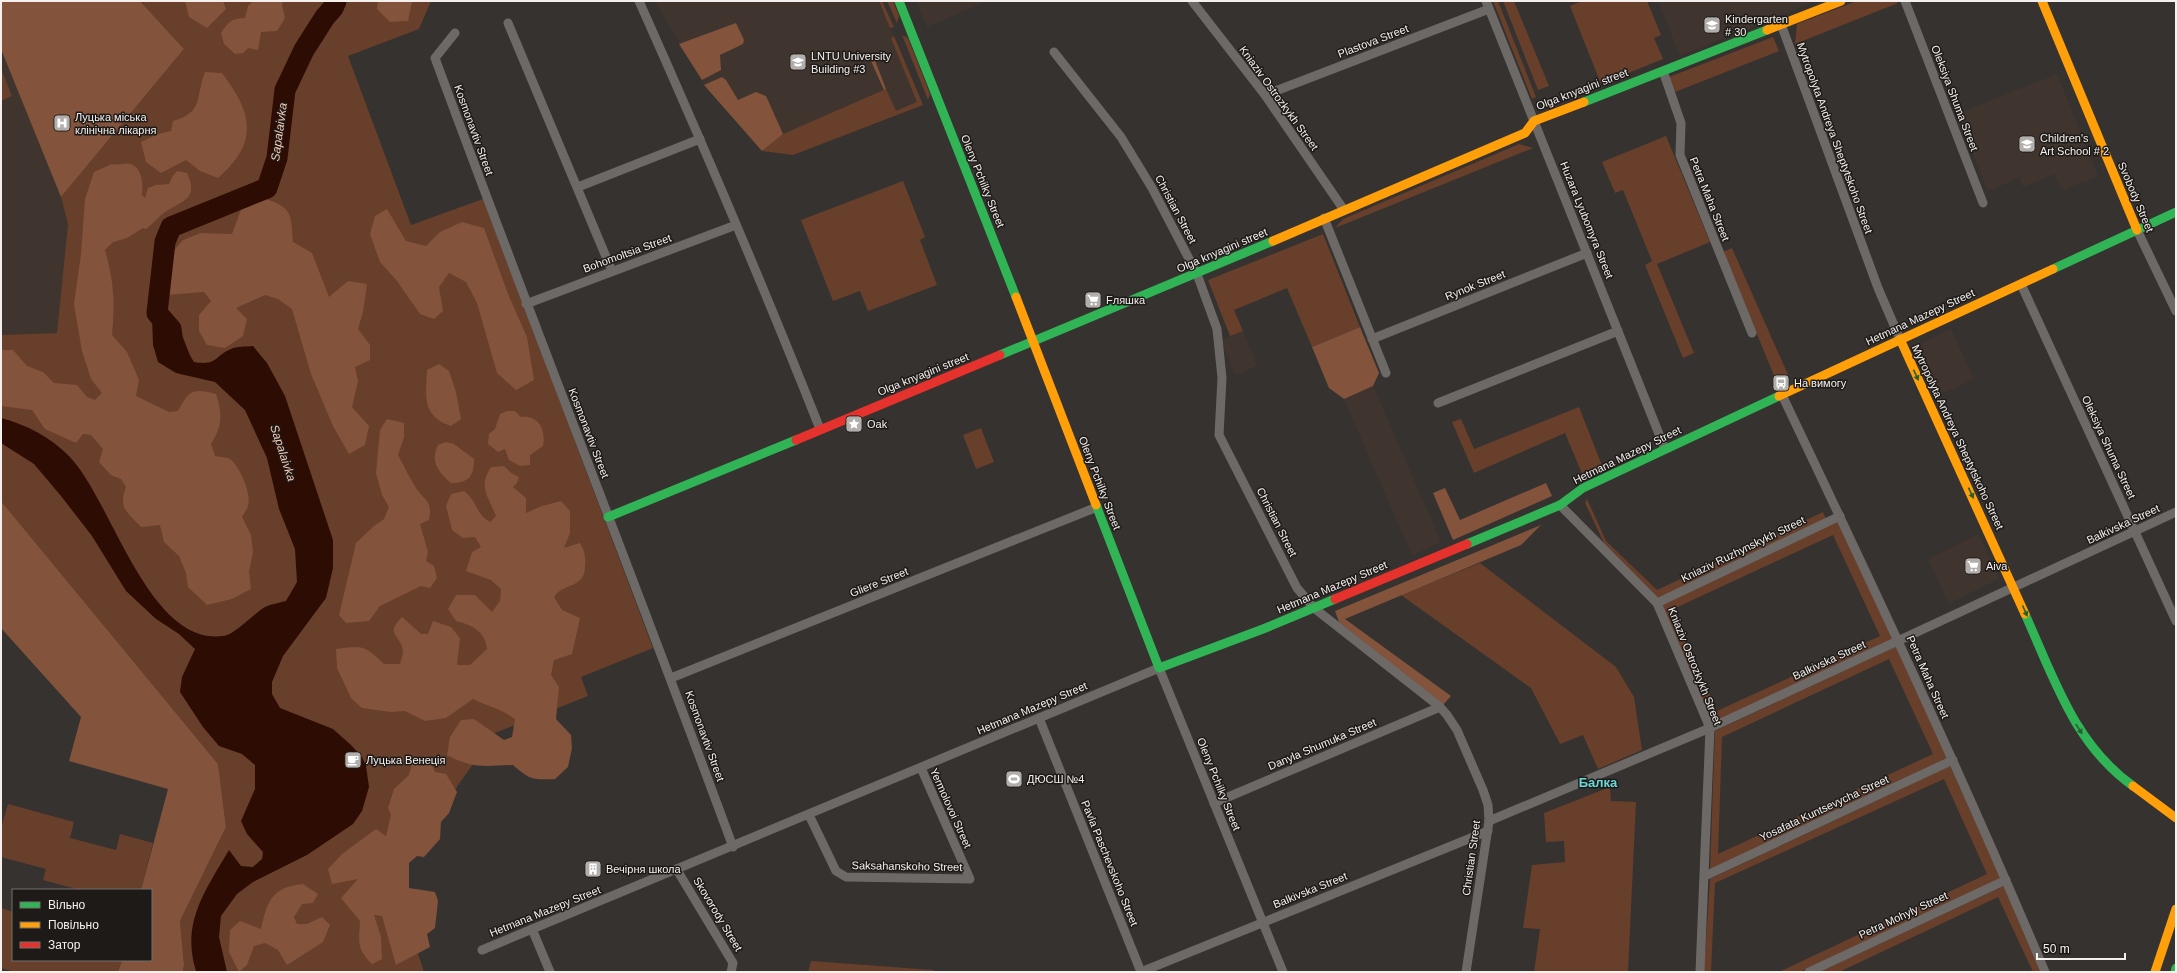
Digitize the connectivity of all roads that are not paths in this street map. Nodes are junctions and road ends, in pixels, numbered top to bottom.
1 (638, 1) edge
2 (898, 1) edge
3 (1192, 1) edge
4 (1841, 1) edge
5 (1905, 1) edge
6 (2042, 1) edge
7 (1488, 5) edge
8 (508, 23) dead end
9 (1781, 24) junction
10 (455, 33) dead end
11 (1054, 52) dead end
12 (1663, 71) junction
13 (1265, 96) junction
14 (1534, 121) junction
15 (700, 139) junction
16 (578, 187) junction
17 (1983, 203) dead end
18 (1344, 210) junction
19 (2176, 212) edge
20 (1324, 218) junction
21 (736, 225) junction
22 (2137, 230) junction
23 (1587, 253) junction
24 (612, 271) junction
25 (1197, 274) junction
26 (2021, 284) junction
27 (526, 304) junction
28 (2176, 311) edge
29 (1618, 331) junction
30 (1752, 333) dead end
31 (1372, 339) junction
32 (1900, 339) junction
33 (1034, 342) junction
34 (1386, 373) dead end
35 (1782, 395) junction
36 (1438, 403) dead end
37 (820, 429) junction
38 (1665, 449) junction
39 (1560, 505) junction
40 (1097, 507) junction
41 (2176, 512) edge
42 (1840, 516) junction
43 (608, 517) junction
44 (2134, 532) junction
45 (2014, 587) junction
46 (1657, 603) junction
47 (1314, 608) junction
48 (2176, 621) edge
49 (1899, 641) junction
50 (1159, 668) junction
51 (671, 678) junction
52 (1440, 707) junction
53 (1039, 718) junction
54 (1710, 728) junction
55 (1952, 760) junction
56 (921, 768) junction
57 (1214, 803) junction
58 (809, 815) junction
59 (2176, 818) edge
60 (1489, 821) junction
61 (1488, 832) junction
62 (733, 847) junction
63 (677, 870) junction
64 (1705, 876) junction
65 (970, 879) joint
66 (2006, 880) junction
67 (2176, 909) edge
68 (1263, 922) junction
69 (532, 929) junction
70 (482, 950) dead end
71 (2176, 968) edge
72 (1464, 971) edge
73 (550, 972) edge
74 (731, 972) edge
75 (1141, 972) edge
76 (1283, 972) edge
77 (1700, 972) edge
78 (1810, 972) edge
79 (2045, 972) edge
80 (2154, 972) edge
81 (2175, 972) edge

1 - 15 street
2 - 33 street, Oleny Pchilky Street
3 - 13 street, Kniaziv Ostrozkykh Street
4 - 9 street, Olga knyagini street
5 - 17 street, Oleksiya Shuma Street
6 - 22 street, Svobody Street
7 - 13 street, Plastova Street
7 - 14 street, Huzara Lyubomyra Street
8 - 16 street
9 - 12 street, Olga knyagini street
9 - 32 street, Mytropolyta Andreya Sheptytskoho Street
10 - 27 street, Kosmonavtiv Street
11 - 25 street, Christian Street
12 - 14 street, Olga knyagini street
12 - 30 street, Petra Maha Street
13 - 18 street, Kniaziv Ostrozkykh Street
14 - 18 street, Olga knyagini street
14 - 23 street, Huzara Lyubomyra Street
15 - 16 street
15 - 21 street
16 - 24 street
18 - 20 street, Olga knyagini street
19 - 22 street, Hetmana Mazepy Street
20 - 25 street, Olga knyagini street
20 - 31 street
21 - 24 street, Bohomoltsia Street
21 - 37 street
22 - 26 street, Hetmana Mazepy Street
22 - 28 street, Svobody Street
23 - 29 street, Huzara Lyubomyra Street
23 - 31 street, Rynok Street
24 - 27 street, Bohomoltsia Street
25 - 33 street, Olga knyagini street
25 - 47 street, Christian Street
26 - 32 street, Hetmana Mazepy Street
26 - 44 street, Oleksiya Shuma Street
27 - 43 street, Kosmonavtiv Street
29 - 36 street
29 - 38 street, Huzara Lyubomyra Street
31 - 34 street
32 - 35 street, Hetmana Mazepy Street
32 -> 45 street, Mytropolyta Andreya Sheptytskoho Street
33 - 37 street, Olga knyagini street
33 - 40 street, Oleny Pchilky Street
35 - 38 street, Hetmana Mazepy Street
35 - 42 street, Petra Maha Street
37 - 43 street, Olga knyagini street
38 - 39 street, Hetmana Mazepy Street
39 - 46 street, Kniaziv Ostrozkykh Street
39 - 47 street, Hetmana Mazepy Street
40 - 50 street, Oleny Pchilky Street
40 - 51 street, Gliere Street
41 - 44 street, Balkivska Street
42 - 46 street, Kniaziv Ruzhynskykh Street
42 - 49 street, Petra Maha Street
43 - 51 street, Kosmonavtiv Street
44 - 45 street, Balkivska Street
44 - 48 street, Oleksiya Shuma Street
45 - 49 street, Balkivska Street
45 -> 59 street, Mytropolyta Andreya Sheptytskoho Street
46 - 54 street, Kniaziv Ostrozkykh Street
47 - 50 street, Hetmana Mazepy Street
47 - 52 street, Christian Street
49 - 54 street, Balkivska Street
49 - 55 street, Petra Maha Street
50 - 53 street, Hetmana Mazepy Street
50 - 57 street, Oleny Pchilky Street
51 - 62 street, Kosmonavtiv Street
52 - 57 street, Danyla Shumuka Street
52 - 60 street, Christian Street
53 - 56 street, Hetmana Mazepy Street
53 - 75 street, Pavla Paschevskoho Street
54 - 60 street, Balkivska Street
54 - 64 street, Kniaziv Ostrozkykh Street
55 - 64 street, Yosafata Kuntsevycha Street
55 - 66 street, Petra Maha Street
56 - 58 street, Hetmana Mazepy Street
56 - 65 street, Yermolovoi Street
57 - 68 street, Oleny Pchilky Street
58 - 62 street, Hetmana Mazepy Street
58 - 65 street, Saksahanskoho Street
60 - 61 street, Christian Street
61 - 68 street, Balkivska Street
61 - 72 street, Christian Street
62 - 63 street, Hetmana Mazepy Street
63 - 69 street, Hetmana Mazepy Street
63 - 74 street, Skovorody Street
64 - 77 street, Kniaziv Ostrozkykh Street
66 - 78 street, Petra Mohyly Street
66 - 79 street, Petra Maha Street
67 - 80 street
68 - 75 street, Balkivska Street
68 - 76 street, Oleny Pchilky Street
69 - 70 street, Hetmana Mazepy Street
69 - 73 street
71 - 81 street

